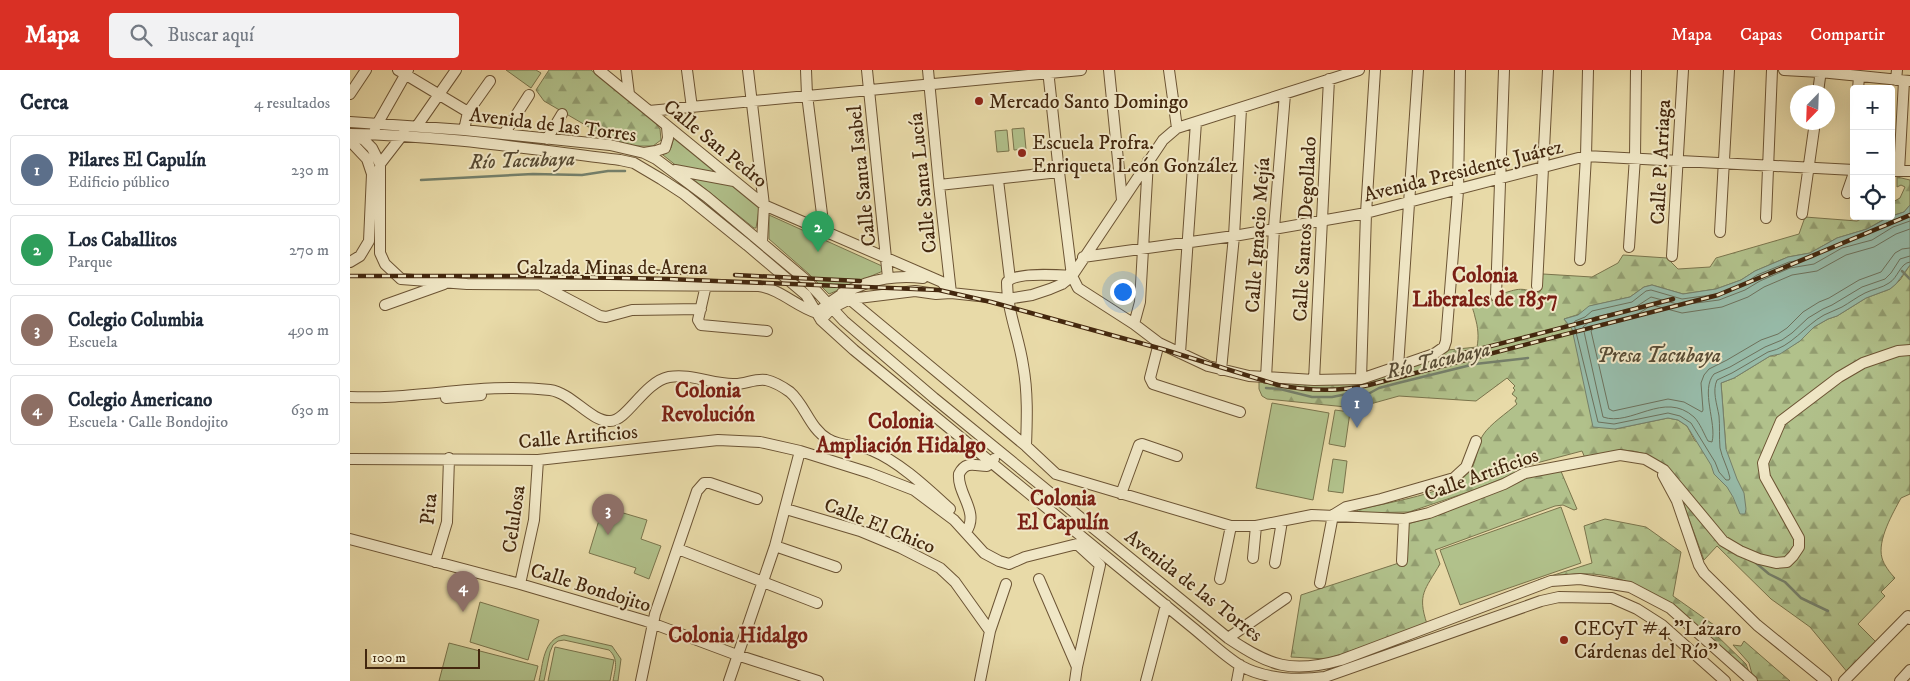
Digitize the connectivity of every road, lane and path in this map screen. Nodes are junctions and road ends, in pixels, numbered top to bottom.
1 (366, 70) edge
2 (456, 70) edge
3 (599, 70) edge
4 (626, 70) edge
5 (687, 70) edge
6 (748, 70) edge
7 (806, 70) edge
8 (867, 70) edge
9 (928, 70) edge
10 (1081, 70) edge
11 (1109, 70) edge
12 (1169, 70) edge
13 (1357, 70) edge
14 (1375, 70) edge
15 (1418, 70) edge
16 (1460, 70) edge
17 (1504, 70) edge
18 (1548, 70) edge
19 (1588, 70) edge
20 (1636, 70) edge
21 (1683, 70) edge
22 (1729, 70) edge
23 (1772, 70) edge
24 (1784, 70) edge
25 (404, 71) edge
26 (1049, 71) edge
27 (1820, 71) edge
28 (989, 74) edge
29 (1875, 74) edge
30 (1859, 77) junction
31 (1902, 78) edge
32 (1329, 79) junction
33 (490, 81) dead end
34 (930, 84) junction
35 (1819, 85) edge
36 (1858, 85) edge
37 (869, 90) junction
38 (350, 94) edge
39 (438, 94) junction
40 (529, 94) dead end
41 (629, 94) junction
42 (1285, 94) junction
43 (807, 95) junction
44 (751, 101) junction
45 (692, 108) junction
46 (1241, 109) junction
47 (649, 111) junction
48 (468, 112) junction
49 (562, 114) dead end
50 (350, 122) edge
51 (1196, 122) junction
52 (378, 123) junction
53 (414, 126) junction
54 (667, 127) junction
55 (1177, 128) junction
56 (464, 130) junction
57 (1814, 130) edge
58 (504, 134) junction
59 (401, 135) junction
60 (368, 137) junction
61 (351, 138) edge
62 (546, 139) junction
63 (644, 153) junction
64 (1586, 156) junction
65 (1635, 157) junction
66 (1148, 160) junction
67 (1679, 161) junction
68 (1724, 163) junction
69 (380, 164) junction
70 (1768, 166) junction
71 (1543, 167) junction
72 (1810, 167) junction
73 (671, 169) junction
74 (1850, 171) edge
75 (1895, 171) edge
76 (1910, 171) edge
77 (1059, 172) junction
78 (1853, 175) edge
79 (998, 180) junction
80 (1499, 180) junction
81 (735, 181) junction
82 (939, 185) junction
83 (1458, 191) junction
84 (1847, 192) dead end
85 (1122, 200) junction
86 (1410, 203) junction
87 (764, 205) junction
88 (1366, 214) junction
89 (1802, 214) dead end
90 (1766, 218) dead end
91 (1321, 220) junction
92 (1274, 228) junction
93 (824, 230) junction
94 (1720, 232) dead end
95 (1234, 236) junction
96 (762, 242) junction
97 (1189, 242) junction
98 (1144, 248) junction
99 (1629, 248) dead end
100 (1672, 256) dead end
101 (1083, 257) junction
102 (887, 259) junction
103 (1580, 260) dead end
104 (350, 262) edge
105 (1072, 276) junction
106 (888, 278) junction
107 (1010, 278) junction
108 (936, 279) junction
109 (448, 283) junction
110 (538, 284) junction
111 (706, 285) junction
112 (1537, 286) dead end
113 (951, 293) junction
114 (846, 296) junction
115 (1496, 296) dead end
116 (1007, 299) junction
117 (386, 305) dead end
118 (830, 305) junction
119 (701, 309) junction
120 (819, 316) junction
121 (1134, 324) junction
122 (767, 331) dead end
123 (1159, 343) junction
124 (1910, 350) edge
125 (1180, 353) junction
126 (1398, 367) junction
127 (1221, 370) junction
128 (1266, 378) junction
129 (1361, 379) junction
130 (1314, 380) junction
131 (527, 389) junction
132 (350, 398) edge
133 (350, 403) edge
134 (1240, 412) dead end
135 (1476, 440) dead end
136 (1026, 446) junction
137 (800, 451) junction
138 (1000, 453) junction
139 (1177, 456) dead end
140 (448, 458) junction
141 (350, 459) edge
142 (538, 460) junction
143 (991, 463) junction
144 (1655, 464) junction
145 (1121, 494) junction
146 (757, 499) dead end
147 (786, 508) junction
148 (1333, 515) junction
149 (1404, 519) junction
150 (1282, 521) junction
151 (1231, 526) junction
152 (1256, 526) junction
153 (968, 529) junction
154 (350, 539) edge
155 (775, 546) junction
156 (678, 549) junction
157 (1253, 558) dead end
158 (435, 562) junction
159 (1275, 562) dead end
160 (1402, 562) dead end
161 (836, 567) dead end
162 (1040, 579) dead end
163 (1220, 579) dead end
164 (763, 582) junction
165 (1320, 583) dead end
166 (520, 584) junction
167 (1006, 584) dead end
168 (1286, 598) dead end
169 (817, 603) dead end
170 (1166, 605) junction
171 (1202, 617) junction
172 (1909, 617) edge
173 (653, 625) junction
174 (1432, 626) junction
175 (1192, 627) junction
176 (990, 631) junction
177 (1228, 638) junction
178 (1437, 638) junction
179 (737, 655) junction
180 (1240, 665) junction
181 (1077, 667) junction
182 (1252, 670) junction
183 (1910, 670) edge
184 (641, 681) edge
185 (729, 681) edge
186 (816, 681) edge
187 (980, 681) edge
188 (1075, 681) edge
189 (1146, 681) edge
190 (1237, 681) edge
191 (1262, 681) edge
192 (1726, 681) edge
193 (1752, 681) edge
194 (1826, 681) edge
195 (1844, 681) edge
196 (1900, 681) edge

1 - 38 street
2 - 39 street
3 - 41 street, Calle San Pedro
4 - 41 street
5 - 45 street
6 - 44 street
7 - 43 street
8 - 37 street, Calle Santa Isabel
9 - 34 street, Calle Santa Lucía
10 - 26 street
11 - 85 street
12 - 55 street
13 - 32 street
14 - 88 street
15 - 86 street
16 - 83 street
17 - 80 street
18 - 71 street
19 - 64 street
20 - 65 street
21 - 67 street, Calle P. Arriaga
22 - 68 street
23 - 70 street
24 - 27 street
25 - 39 street
25 - 52 street
26 - 28 street
26 - 77 street
27 - 30 street
27 - 35 street
28 - 34 street
29 - 30 street
29 - 31 street
30 - 36 street
31 - 75 street
32 - 42 street
32 - 91 street, Calle Santos Degollado
33 - 48 street
34 - 37 street
34 - 82 street, Calle Santa Lucía
37 - 43 street
37 - 102 street, Calle Santa Isabel
39 - 48 street
39 - 53 street
40 - 58 street
41 - 47 street, Calle San Pedro
42 - 46 street
42 - 92 street, Calle Ignacio Mejía
43 - 44 street
43 - 93 street
44 - 45 street
44 - 87 street
45 - 47 street
46 - 51 street
46 - 95 street
47 - 54 street, Calle San Pedro
48 - 56 street
49 - 62 street
50 - 52 street, Avenida de las Torres
51 - 55 street
51 - 97 street
52 - 53 street, Avenida de las Torres
52 - 60 street
53 - 56 street, Avenida de las Torres
53 - 59 street
54 - 63 street
54 - 81 street, Calle San Pedro
55 - 66 street
56 - 58 street, Avenida de las Torres
57 - 72 street
58 - 62 street, Avenida de las Torres
59 - 60 street, Avenida de las Torres
59 - 69 street
59 - 120 street, Avenida de las Torres
60 - 61 street, Avenida de las Torres
60 - 69 street
61 - 104 street
62 - 63 street, Avenida de las Torres
63 - 73 street, Avenida de las Torres
64 - 65 street, Avenida Presidente Juárez
64 - 71 street, Avenida Presidente Juárez
64 - 103 street
65 - 67 street, Avenida Presidente Juárez
65 - 99 street
66 - 85 street
66 - 98 street
67 - 68 street, Avenida Presidente Juárez
67 - 100 street, Calle P. Arriaga
68 - 70 street, Avenida Presidente Juárez
68 - 94 street
69 - 109 street, Calzada Minas de Arena
70 - 72 street, Avenida Presidente Juárez
70 - 90 street
71 - 80 street, Avenida Presidente Juárez
71 - 112 street
72 - 74 street, Avenida Presidente Juárez
72 - 89 street
73 - 81 street
73 - 96 street, Avenida de las Torres
75 - 76 street
77 - 79 street
77 - 105 street
78 - 84 street
79 - 82 street
79 - 107 street
80 - 83 street, Avenida Presidente Juárez
80 - 115 street
81 - 87 street, Calle San Pedro
82 - 113 street, Calle Santa Lucía
83 - 86 street, Avenida Presidente Juárez
83 - 126 street
85 - 101 street
86 - 88 street, Avenida Presidente Juárez
86 - 126 street
87 - 93 street, Calle San Pedro
87 - 96 street
88 - 91 street, Avenida Presidente Juárez
88 - 129 street
91 - 92 street, Avenida Presidente Juárez
91 - 130 street, Calle Santos Degollado
92 - 95 street, Avenida Presidente Juárez
92 - 128 street, Calle Ignacio Mejía
93 - 102 street, Calle San Pedro
95 - 97 street, Avenida Presidente Juárez
95 - 127 street
96 - 118 street, Avenida de las Torres
97 - 98 street, Avenida Presidente Juárez
97 - 125 street
98 - 101 street, Avenida Presidente Juárez
98 - 121 street
101 - 105 street
102 - 106 street, Calle Santa Isabel
102 - 108 street, Calle San Pedro
105 - 107 street
105 - 116 street
105 - 121 street
106 - 108 street
106 - 114 street
107 - 116 street
108 - 113 street
109 - 110 street, Calzada Minas de Arena
109 - 117 street
110 - 111 street, Calzada Minas de Arena
110 - 119 street
111 - 119 street
111 - 120 street, Calzada Minas de Arena
113 - 114 street
113 - 116 street
114 - 118 street
114 - 136 street, Calle Artificios
116 - 136 street
118 - 120 street
118 - 138 street, Avenida de las Torres
119 - 122 street
120 - 143 street, Avenida de las Torres
121 - 123 street
123 - 125 street
123 - 134 street
124 - 144 street
125 - 127 street
126 - 129 street
127 - 128 street
128 - 130 street
129 - 130 street
131 - 132 street
131 - 133 street
131 - 153 street
135 - 148 street, Calle Artificios
136 - 145 street, Calle Artificios
137 - 142 street, Calle Artificios
137 - 147 street
137 - 153 street, Calle Artificios
138 - 143 street
138 - 171 street, Avenida de las Torres
139 - 145 street
140 - 141 street, Calle Artificios
140 - 142 street, Calle Artificios
140 - 158 street, Pita
142 - 166 street, Celulosa
143 - 153 street
143 - 170 street, Avenida de las Torres
144 - 149 street, Calle Artificios
144 - 194 street
145 - 151 street, Calle Artificios
146 - 156 street
147 - 155 street
147 - 176 street, Calle El Chico
148 - 149 street, Calle Artificios
148 - 150 street, Calle Artificios
148 - 165 street
149 - 160 street
150 - 152 street, Calle Artificios
150 - 159 street
151 - 152 street, Calle Artificios
151 - 163 street
152 - 157 street
153 - 181 street
154 - 158 street, Calle Bondojito
155 - 161 street
155 - 164 street
156 - 164 street
156 - 173 street
158 - 166 street, Calle Bondojito
162 - 181 street
164 - 169 street
164 - 179 street
166 - 173 street, Calle Bondojito
167 - 176 street
168 - 177 street
170 - 175 street, Avenida de las Torres
170 - 189 street
171 - 175 street
171 - 177 street, Avenida de las Torres
172 - 195 street
173 - 179 street, Calle Bondojito
173 - 184 street
174 - 177 street, Avenida de las Torres
174 - 178 street
174 - 193 street, Avenida de las Torres
175 - 180 street, Avenida de las Torres
176 - 187 street
178 - 182 street, Avenida de las Torres
178 - 192 street, Avenida de las Torres
179 - 185 street
179 - 186 street, Calle Bondojito
180 - 182 street, Avenida de las Torres
180 - 190 street
181 - 188 street
182 - 191 street
183 - 196 street

